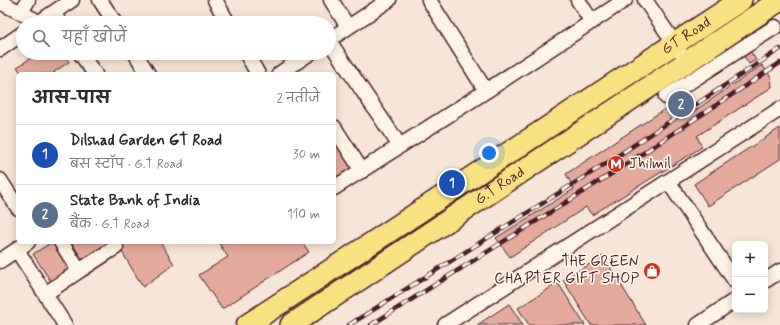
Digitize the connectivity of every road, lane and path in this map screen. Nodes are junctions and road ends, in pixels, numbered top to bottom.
1 (28, 0) edge
2 (72, 0) edge
3 (100, 0) edge
4 (215, 0) edge
5 (331, 0) edge
6 (389, 0) edge
7 (429, 0) edge
8 (578, 0) edge
9 (625, 0) edge
10 (645, 0) edge
11 (741, 0) edge
12 (0, 2) edge
13 (21, 13) junction
14 (26, 16) edge
15 (59, 16) edge
16 (110, 16) edge
17 (224, 16) edge
18 (775, 17) edge
19 (592, 22) junction
20 (348, 27) junction
21 (336, 35) edge
22 (16, 38) edge
23 (674, 44) junction
24 (710, 47) joint
25 (0, 49) edge
26 (336, 50) edge
27 (652, 59) joint
28 (85, 60) edge
29 (139, 60) edge
30 (250, 60) edge
31 (304, 60) edge
32 (687, 62) junction
33 (296, 69) edge
34 (93, 72) edge
35 (147, 72) edge
36 (257, 72) edge
37 (286, 72) edge
38 (486, 91) junction
39 (666, 97) dead end
40 (780, 109) edge
41 (336, 130) edge
42 (400, 146) junction
43 (362, 171) junction
44 (0, 180) edge
45 (668, 181) junction
46 (336, 187) edge
47 (16, 205) edge
48 (62, 244) edge
49 (23, 246) edge
50 (116, 247) dead end
51 (0, 261) edge
52 (79, 271) junction
53 (780, 271) edge
54 (732, 277) edge
55 (768, 278) edge
56 (45, 294) junction
57 (732, 302) edge
58 (65, 325) edge
59 (248, 325) edge
60 (291, 325) edge
61 (445, 325) edge
62 (698, 325) edge

1 - 13 street
2 - 15 street
3 - 16 street
4 - 17 street
5 - 20 street
6 - 20 street
7 - 38 street
8 - 19 street
9 - 19 street
10 - 23 street
11 - 23 highway, GT Road
12 - 13 street
13 - 14 street
18 - 24 highway, GT Road
18 - 39 street
19 - 38 street
20 - 21 street
22 - 25 street
23 - 27 highway, GT Road
23 - 32 street
24 - 32 highway, G.T Road
26 - 42 street
27 - 59 highway, G.T Road
28 - 34 street
29 - 35 street
30 - 36 street
31 - 33 street
32 - 60 highway, G.T Road
33 - 37 street
38 - 42 street
40 - 45 street
41 - 43 street
42 - 43 street
43 - 46 street
44 - 47 street
45 - 54 street
45 - 61 street
48 - 52 street
49 - 51 street
49 - 56 street
50 - 52 street
52 - 56 street
53 - 55 street
56 - 58 street
57 - 62 street

